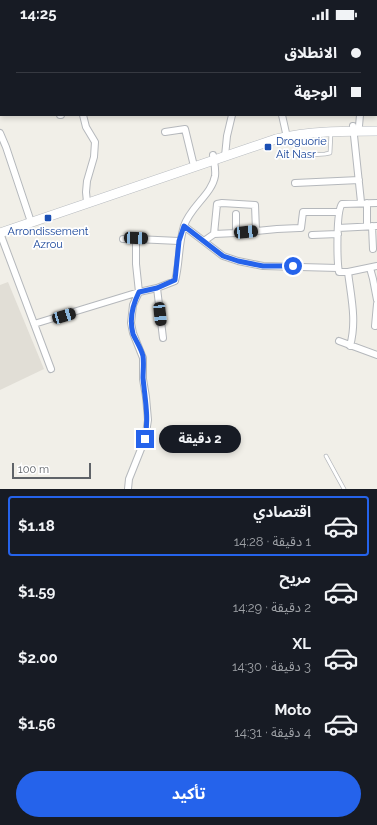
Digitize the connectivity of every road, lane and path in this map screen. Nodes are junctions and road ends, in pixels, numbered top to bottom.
1 (83, 116) edge
2 (232, 116) edge
3 (282, 116) edge
4 (360, 116) edge
5 (377, 126) edge
6 (355, 128) junction
7 (331, 131) junction
8 (377, 131) edge
9 (165, 132) dead end
10 (0, 133) edge
11 (286, 133) junction
12 (225, 153) junction
13 (294, 156) dead end
14 (214, 157) junction
15 (192, 162) junction
16 (360, 180) junction
17 (295, 183) dead end
18 (86, 200) junction
19 (364, 203) junction
20 (377, 203) edge
21 (338, 212) junction
22 (236, 214) dead end
23 (30, 219) junction
24 (0, 226) edge
25 (184, 226) junction
26 (372, 226) edge
27 (256, 231) junction
28 (338, 231) junction
29 (0, 233) edge
30 (236, 233) junction
31 (214, 234) junction
32 (312, 235) dead end
33 (136, 238) junction
34 (123, 239) dead end
35 (179, 241) junction
36 (204, 241) junction
37 (373, 250) dead end
38 (377, 266) edge
39 (338, 268) junction
40 (370, 268) junction
41 (348, 272) junction
42 (157, 288) junction
43 (139, 292) junction
44 (377, 300) edge
45 (377, 304) edge
46 (34, 324) junction
47 (375, 326) dead end
48 (163, 338) dead end
49 (339, 340) dead end
50 (350, 346) junction
51 (377, 355) edge
52 (51, 369) dead end
53 (326, 456) dead end
54 (128, 489) edge
55 (344, 489) edge

1 - 18 street
2 - 12 street
3 - 11 street
4 - 6 street
5 - 6 main road
6 - 7 main road
6 - 8 main road
6 - 11 main road
6 - 16 street
7 - 12 main road
7 - 13 lane
9 - 15 street
10 - 23 street
11 - 12 main road
12 - 14 main road
14 - 15 main road
14 - 18 main road
14 - 25 street
15 - 18 main road
16 - 17 street
16 - 19 street
18 - 23 main road
19 - 20 street
19 - 21 street
19 - 26 street
21 - 27 street
21 - 28 street
22 - 30 street
23 - 24 main road
23 - 29 main road
25 - 35 street
25 - 36 street
26 - 28 street
26 - 37 street
27 - 30 street
27 - 31 street
28 - 32 street
28 - 39 street
29 - 46 street
30 - 31 street
31 - 36 street
33 - 34 street
33 - 35 street
33 - 43 street
35 - 42 street
36 - 39 street
38 - 40 street
39 - 41 street
40 - 41 street
40 - 44 street
41 - 50 street
42 - 43 street
42 - 48 street
43 - 46 street
43 - 54 street
45 - 47 street
46 - 52 street
49 - 50 street
50 - 51 street
53 - 55 lane

